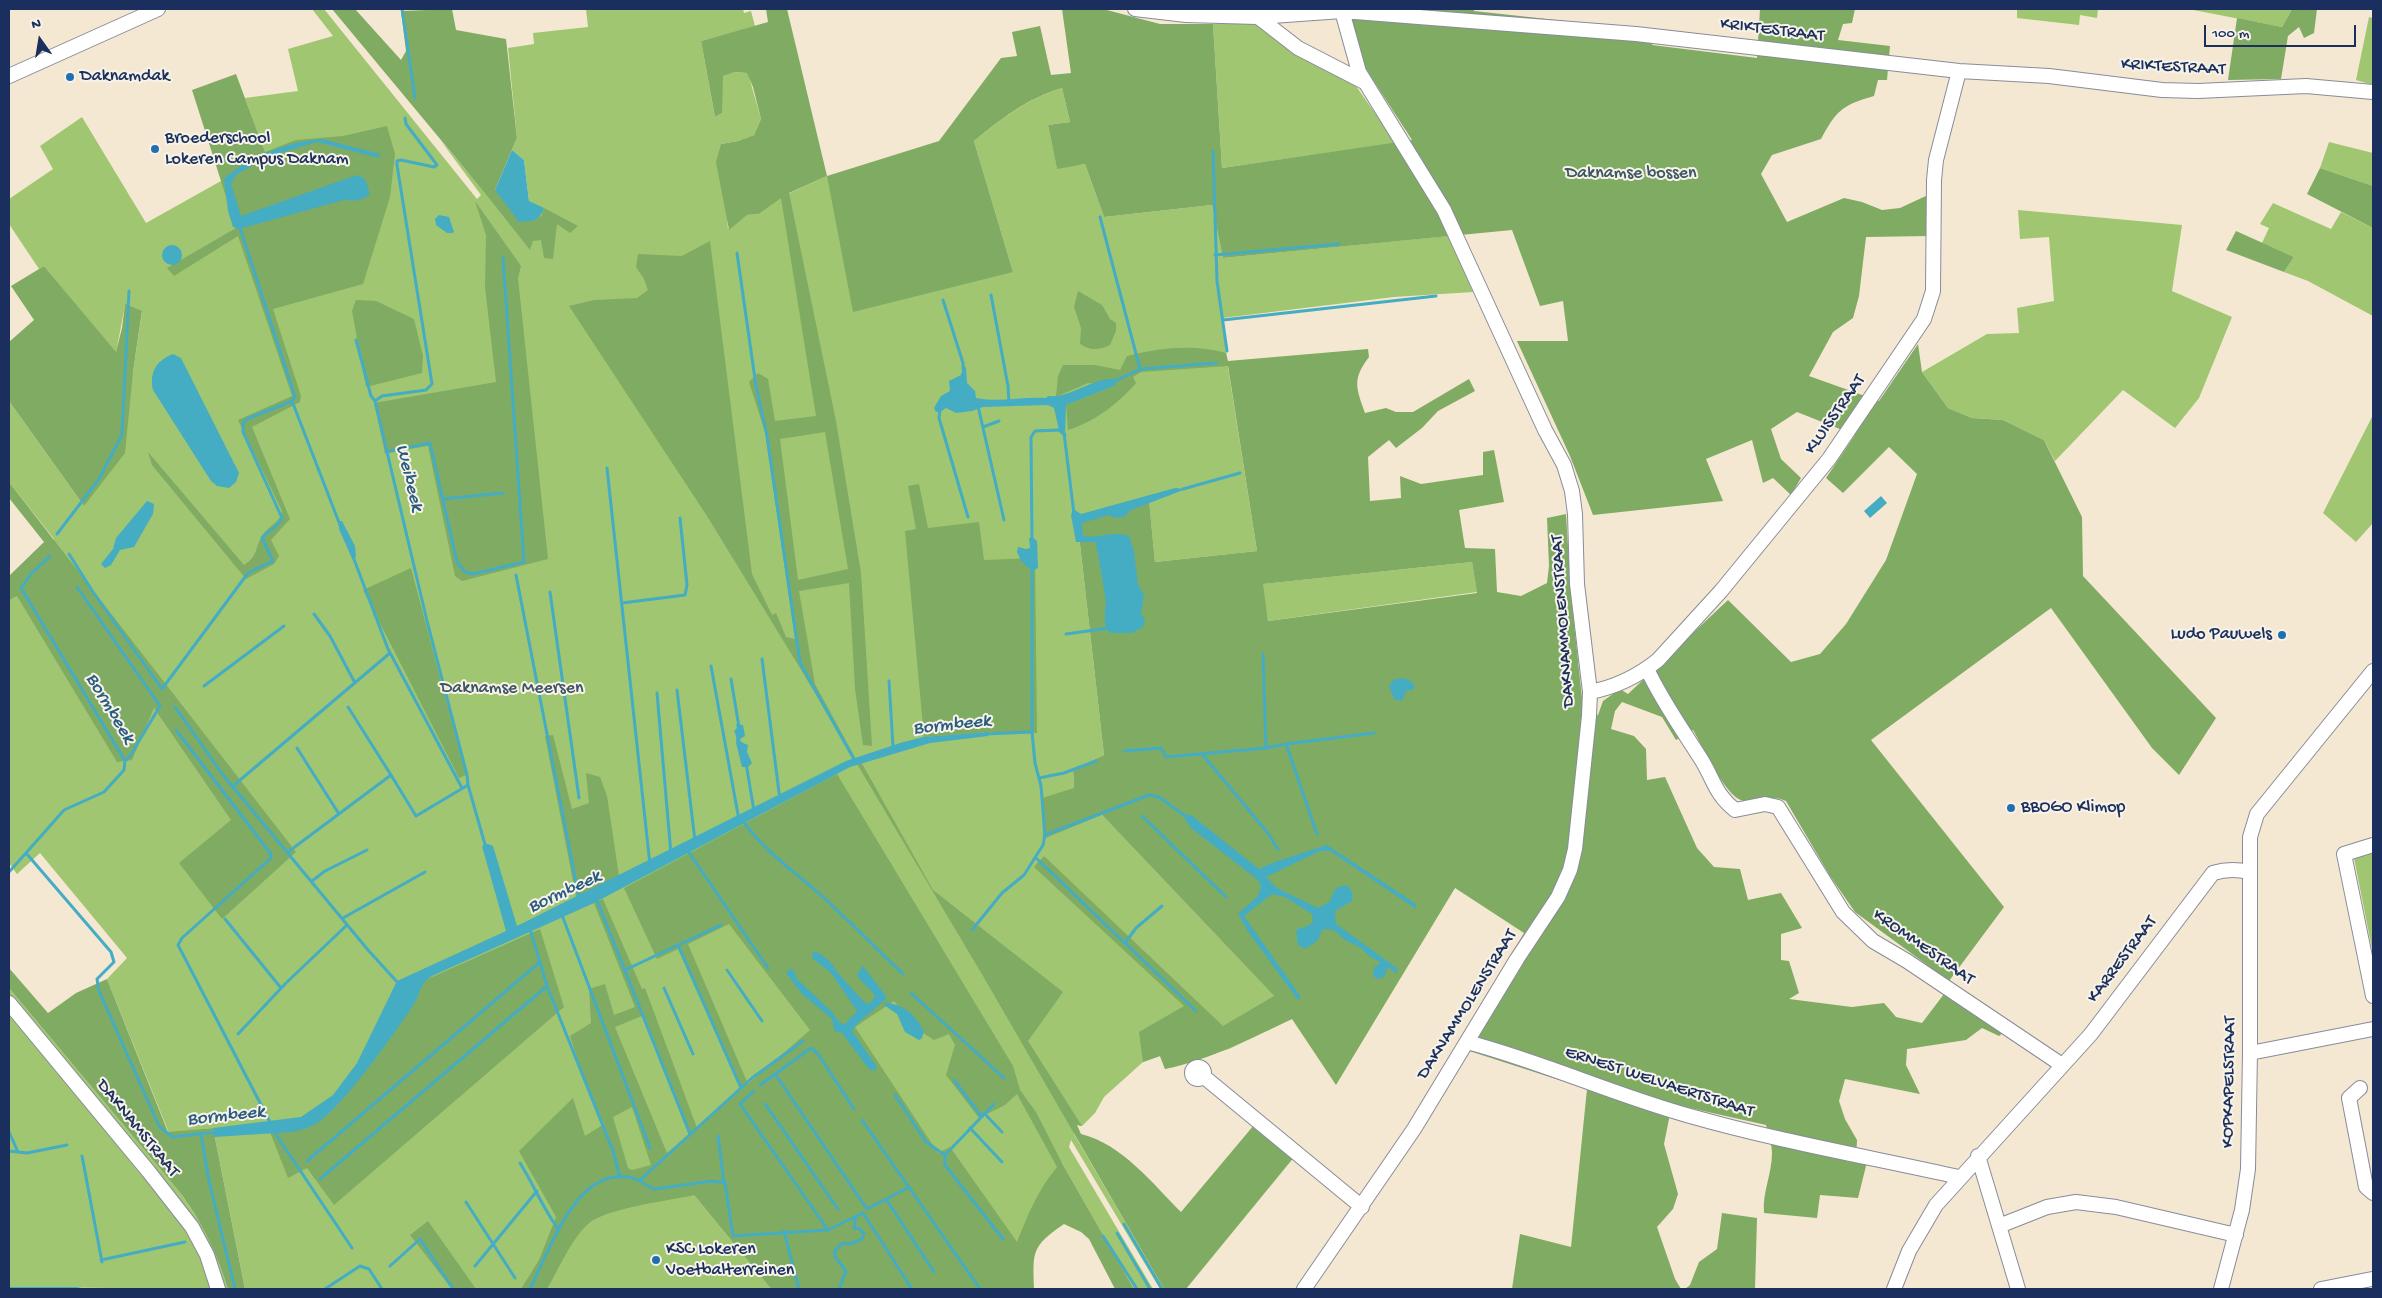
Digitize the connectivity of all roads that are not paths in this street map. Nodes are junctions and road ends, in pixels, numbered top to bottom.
1 (158, 9) edge
2 (1135, 9) edge
3 (1342, 12) junction
4 (1258, 17) junction
5 (1959, 71) junction
6 (9, 76) edge
7 (1366, 83) junction
8 (2373, 92) edge
9 (1647, 669) junction
10 (2373, 671) edge
11 (1590, 692) junction
12 (2373, 845) edge
13 (2249, 872) junction
14 (2373, 996) edge
15 (9, 1003) edge
16 (2373, 1029) edge
17 (1467, 1042) junction
18 (2250, 1053) junction
19 (2062, 1065) junction
20 (1203, 1076) dead end
21 (2360, 1088) dead end
22 (1978, 1156) junction
23 (1959, 1177) junction
24 (2373, 1193) edge
25 (1362, 1206) junction
26 (1999, 1226) junction
27 (2236, 1235) junction
28 (2372, 1279) edge
29 (218, 1289) edge
30 (1304, 1289) edge
31 (1894, 1289) edge
32 (2018, 1289) edge
33 (2221, 1289) edge
34 (2322, 1289) edge

1 - 6 street
2 - 4 street, KRIKTESTRAAT
3 - 4 street, KRIKTESTRAAT
3 - 5 street, KRIKTESTRAAT
3 - 7 street, DAKNAMMOLENSTRAAT
4 - 7 street
5 - 8 street, KRIKTESTRAAT
5 - 9 street, KLUISSTRAAT
7 - 11 street, DAKNAMMOLENSTRAAT
9 - 11 street, KLUISSTRAAT
9 - 19 street, KROMMESTRAAT
10 - 13 street
11 - 17 street, DAKNAMMOLENSTRAAT
12 - 14 street
13 - 18 street, KOPKAPELSTRAAT
13 - 19 street, KARRESTRAAT
15 - 29 street, DAKNAMSTRAAT
16 - 18 street
17 - 23 street, ERNEST WELVAERTSTRAAT
17 - 25 street, DAKNAMMOLENSTRAAT
18 - 27 street, KOPKAPELSTRAAT
19 - 22 street, KARRESTRAAT
20 - 25 street
21 - 24 street
22 - 23 street, KARRESTRAAT
22 - 26 street
23 - 31 street, KARRESTRAAT
25 - 30 street, DAKNAMMOLENSTRAAT
26 - 27 street
26 - 32 street
27 - 33 street, KOPKAPELSTRAAT
28 - 34 street

